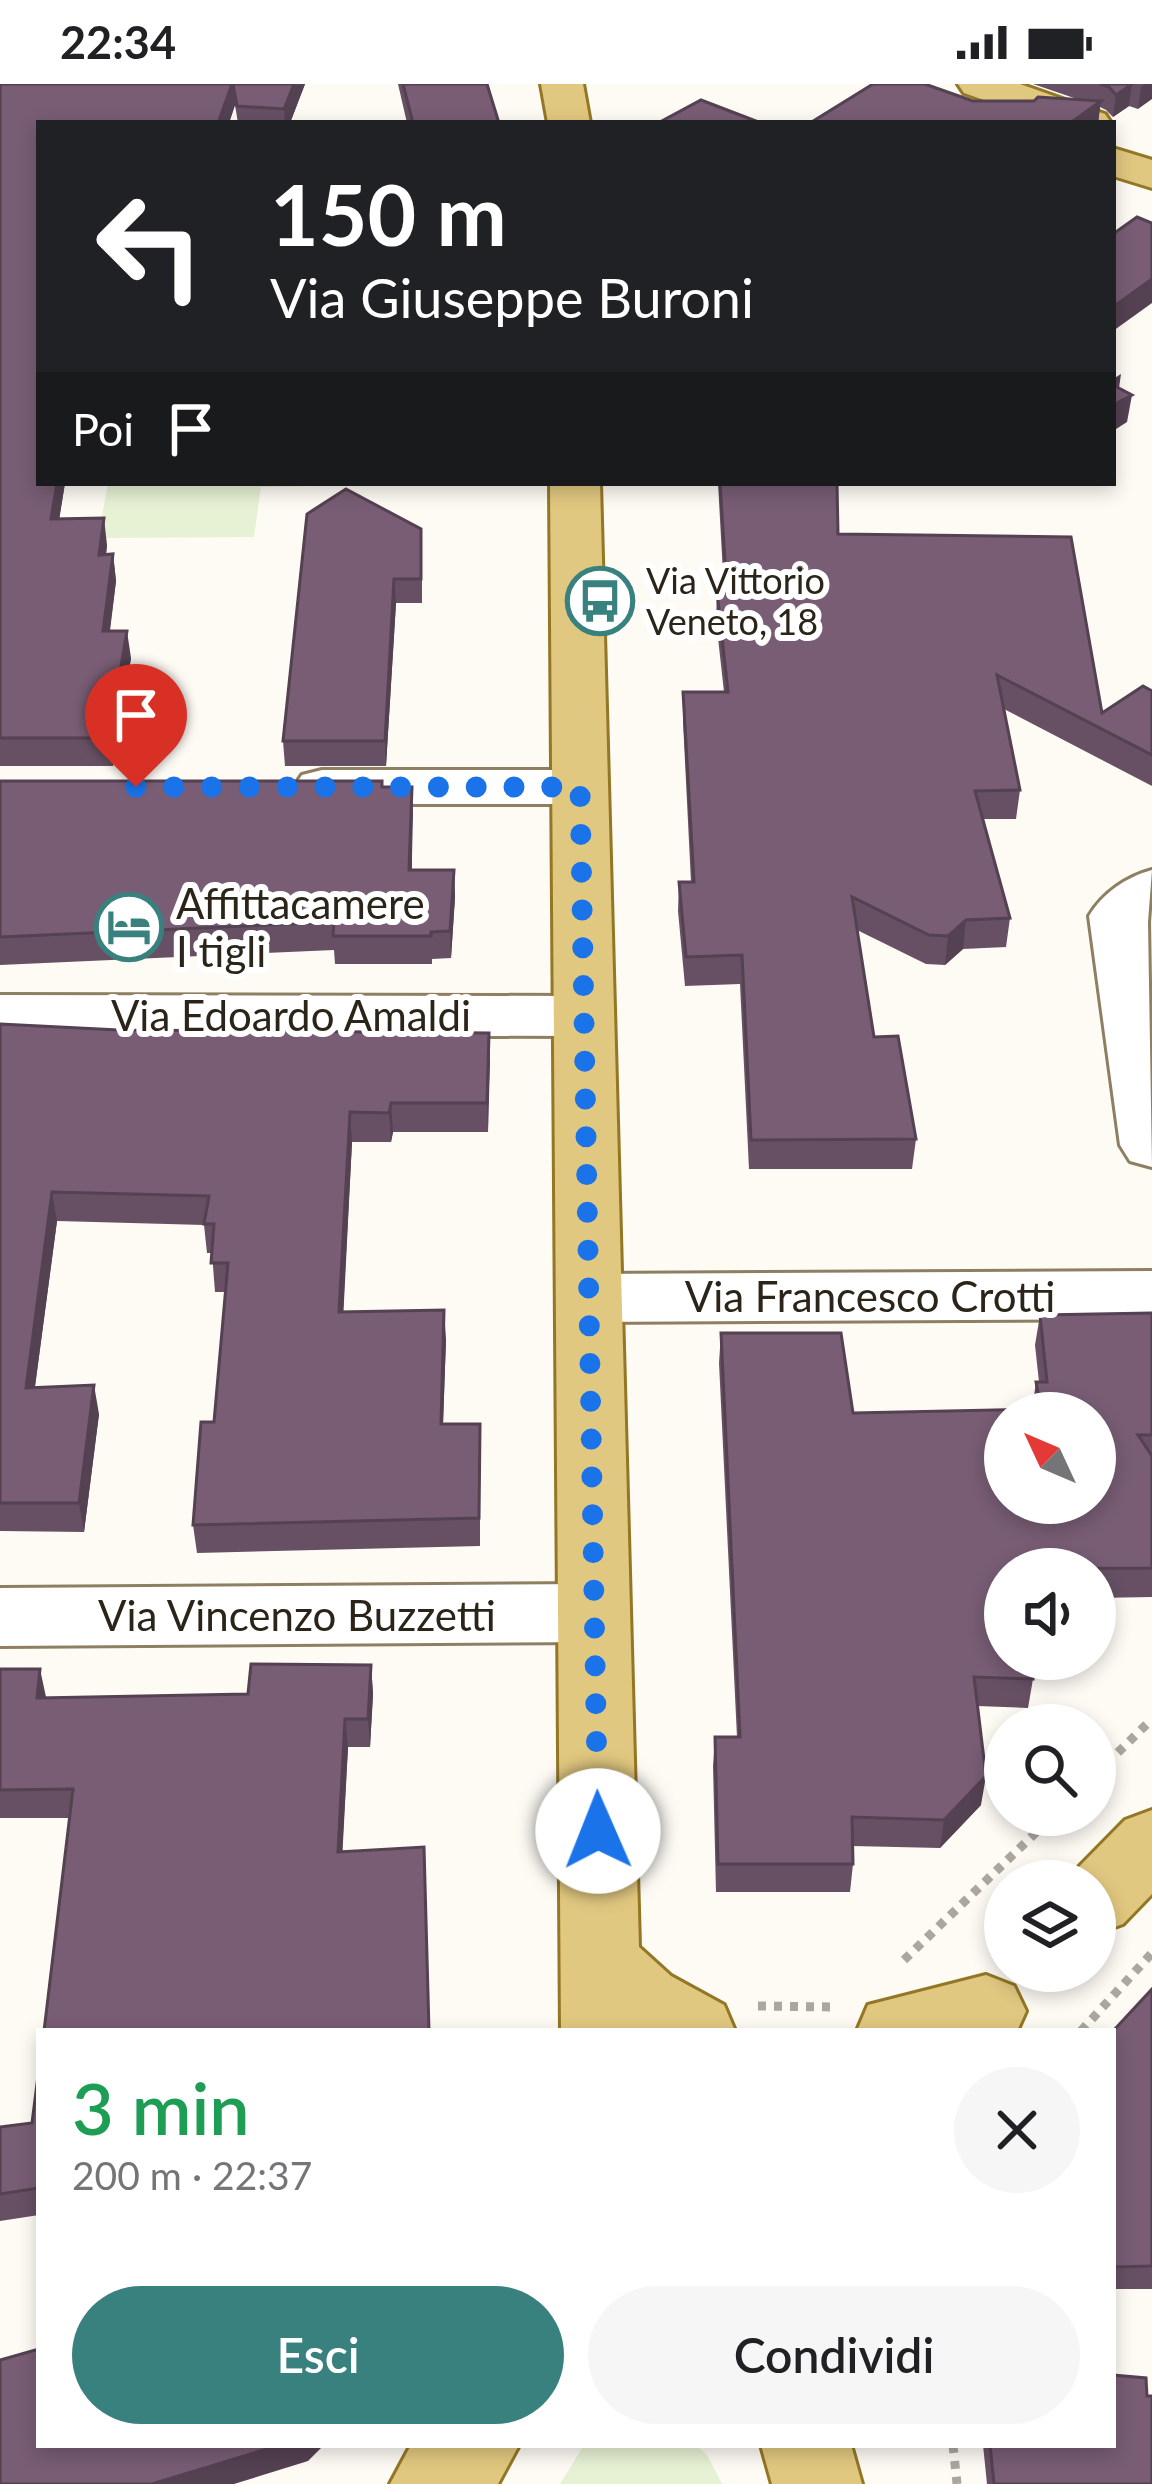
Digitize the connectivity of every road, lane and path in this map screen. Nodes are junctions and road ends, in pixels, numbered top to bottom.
1 (963, 92) edge
2 (1005, 120) edge
3 (1078, 120) edge
4 (1116, 132) edge
5 (1152, 145) edge
6 (1116, 161) edge
7 (1152, 175) edge
8 (575, 486) edge
9 (260, 787) edge
10 (580, 787) junction
11 (1152, 889) edge
12 (0, 1015) edge
13 (582, 1016) junction
14 (1152, 1144) edge
15 (1152, 1295) edge
16 (589, 1298) junction
17 (594, 1613) junction
18 (0, 1618) edge
19 (1152, 1719) edge
20 (1116, 1754) edge
21 (1034, 1836) edge
22 (1152, 1953) edge
23 (600, 1996) edge
24 (881, 2000) edge
25 (993, 2004) edge
26 (723, 2018) edge
27 (1084, 2028) edge
28 (471, 2448) edge
29 (489, 2448) edge
30 (807, 2448) edge
31 (953, 2448) edge
32 (435, 2484) edge
33 (481, 2484) edge
34 (818, 2484) edge
35 (957, 2484) edge

1 - 2 main road
1 - 3 main road
4 - 5 main road
6 - 7 main road
8 - 10 main road
9 - 10 street
10 - 13 main road
11 - 14 street
12 - 13 street, Via Edoardo Amaldi
13 - 16 main road
15 - 16 street, Via Francesco Crotti
16 - 17 main road
17 - 18 street, Via Vincenzo Buzzetti
17 - 23 main road
19 - 20 path
21 - 24 path
22 - 27 path
23 - 26 main road
24 - 25 main road
24 - 26 path
28 - 32 main road
29 - 33 main road
30 - 34 main road
31 - 35 path

